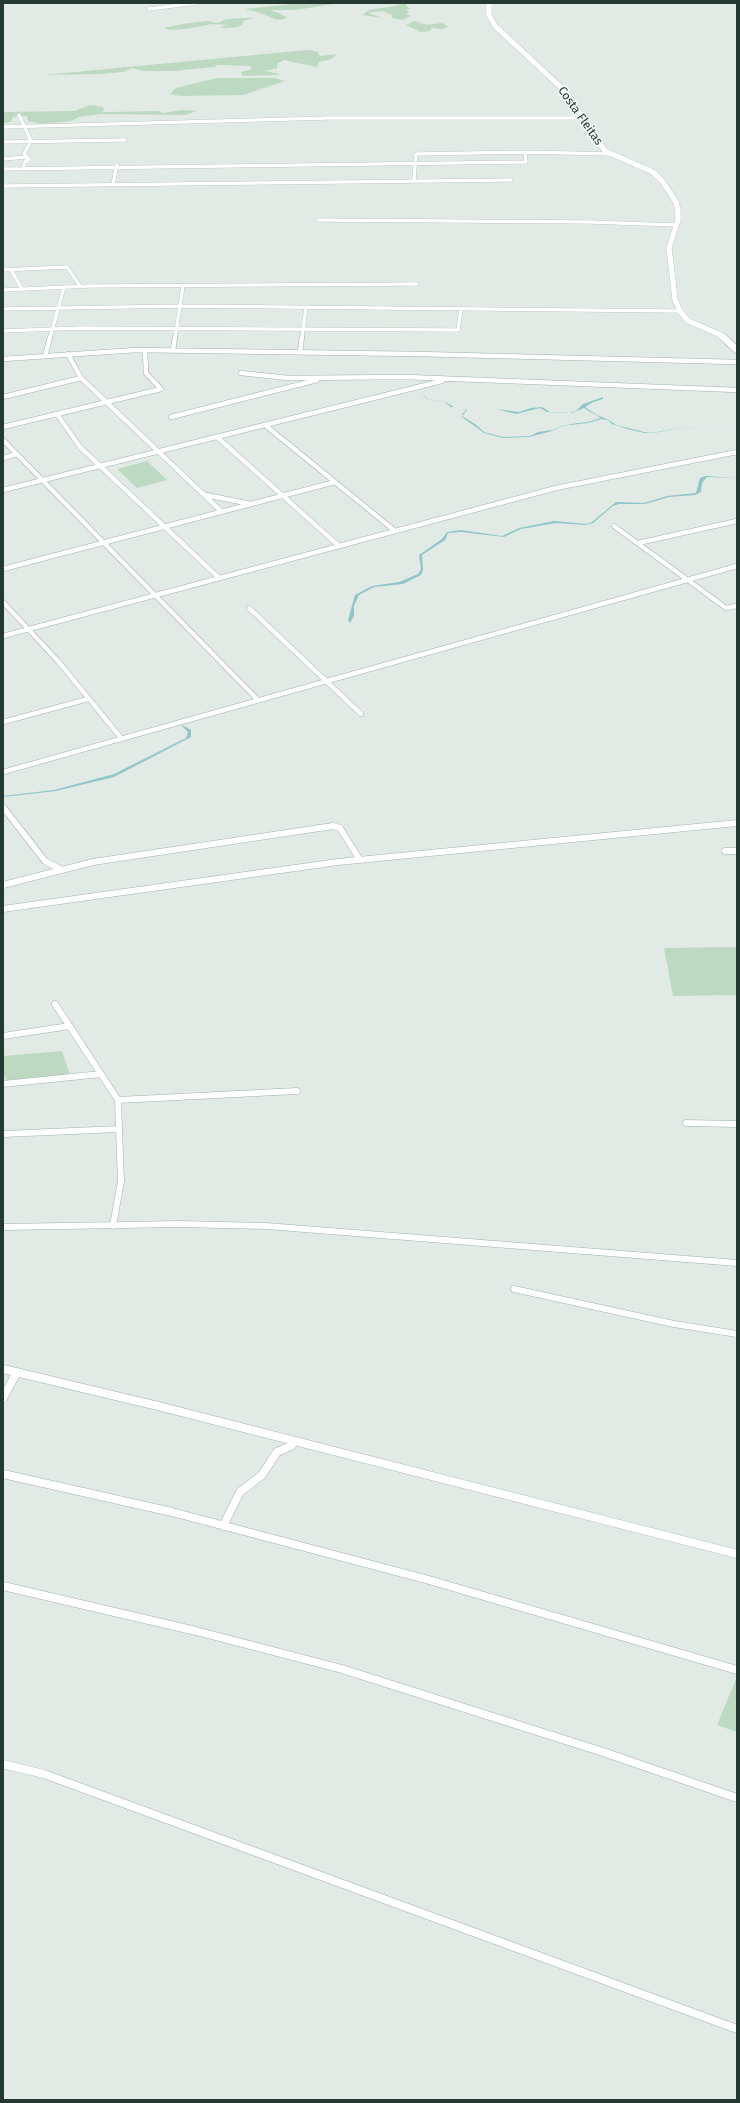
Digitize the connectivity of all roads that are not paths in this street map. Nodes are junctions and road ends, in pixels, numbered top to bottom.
1 (196, 3) edge
2 (489, 3) edge
3 (149, 9) dead end
4 (19, 115) dead end
5 (584, 118) junction
6 (23, 126) junction
7 (3, 127) edge
8 (125, 140) dead end
9 (31, 141) junction
10 (3, 142) edge
11 (525, 152) junction
12 (609, 154) junction
13 (27, 157) junction
14 (3, 159) edge
15 (415, 163) junction
16 (116, 166) junction
17 (24, 168) junction
18 (3, 169) edge
19 (414, 180) junction
20 (511, 180) dead end
21 (113, 184) junction
22 (3, 186) edge
23 (318, 220) dead end
24 (676, 225) junction
25 (3, 270) edge
26 (11, 270) junction
27 (417, 284) dead end
28 (80, 286) junction
29 (183, 286) junction
30 (64, 287) junction
31 (22, 289) junction
32 (3, 290) edge
33 (181, 306) junction
34 (306, 306) junction
35 (59, 308) junction
36 (3, 309) edge
37 (460, 309) junction
38 (680, 311) junction
39 (176, 329) junction
40 (53, 330) junction
41 (303, 330) junction
42 (3, 331) edge
43 (736, 348) edge
44 (145, 350) junction
45 (172, 350) junction
46 (300, 352) junction
47 (68, 354) junction
48 (45, 356) junction
49 (3, 358) edge
50 (737, 362) edge
51 (240, 373) dead end
52 (81, 378) junction
53 (324, 378) junction
54 (459, 379) junction
55 (737, 390) edge
56 (3, 397) edge
57 (106, 402) junction
58 (57, 414) junction
59 (171, 417) dead end
60 (265, 424) junction
61 (3, 427) edge
62 (217, 437) junction
63 (3, 440) edge
64 (159, 452) junction
65 (737, 452) edge
66 (17, 454) junction
67 (3, 458) edge
68 (100, 466) junction
69 (43, 480) junction
70 (335, 482) junction
71 (3, 490) edge
72 (206, 495) junction
73 (283, 496) junction
74 (252, 504) junction
75 (222, 512) junction
76 (737, 521) edge
77 (614, 526) dead end
78 (165, 527) junction
79 (395, 531) junction
80 (103, 543) junction
81 (638, 543) junction
82 (339, 546) junction
83 (737, 566) edge
84 (3, 569) edge
85 (219, 578) junction
86 (686, 579) junction
87 (154, 595) junction
88 (3, 602) edge
89 (737, 606) edge
90 (249, 608) dead end
91 (28, 629) junction
92 (3, 636) edge
93 (325, 681) junction
94 (88, 699) junction
95 (258, 700) junction
96 (361, 714) dead end
97 (3, 722) edge
98 (122, 738) junction
99 (3, 772) edge
100 (3, 807) edge
101 (737, 823) edge
102 (725, 851) dead end
103 (737, 851) edge
104 (360, 860) junction
105 (60, 869) junction
106 (3, 885) edge
107 (3, 909) edge
108 (55, 1004) dead end
109 (70, 1026) junction
110 (3, 1036) edge
111 (101, 1074) junction
112 (3, 1084) edge
113 (297, 1091) dead end
114 (118, 1100) junction
115 (686, 1123) dead end
116 (737, 1124) edge
117 (119, 1129) junction
118 (3, 1134) edge
119 (113, 1226) junction
120 (3, 1227) edge
121 (737, 1263) edge
122 (514, 1289) dead end
123 (737, 1334) edge
124 (3, 1369) edge
125 (16, 1372) junction
126 (3, 1398) edge
127 (294, 1442) junction
128 (3, 1474) edge
129 (223, 1526) junction
130 (737, 1554) edge
131 (3, 1586) edge
132 (737, 1670) edge
133 (3, 1764) edge
134 (737, 1798) edge
135 (737, 2029) edge

1 - 3 street
2 - 5 main road, Costa Fleitas
4 - 6 street
5 - 6 street
5 - 12 main road, Costa Fleitas
6 - 7 street
6 - 9 street
8 - 9 street
9 - 10 street
9 - 13 street
11 - 12 street
11 - 15 street
11 - 15 street
12 - 24 main road, Costa Fleitas
13 - 14 street
13 - 17 street
15 - 16 street
15 - 19 street
16 - 17 street
16 - 21 street
17 - 18 street
19 - 20 street
19 - 21 street
21 - 22 street
23 - 24 street
24 - 38 main road, Costa Fleitas
25 - 26 street
26 - 28 street
26 - 31 street
27 - 29 street
28 - 29 street
28 - 30 street
29 - 33 street
30 - 31 street
30 - 35 street
31 - 32 street
33 - 34 street
33 - 35 street
33 - 39 street
34 - 37 street
34 - 41 street
35 - 36 street
35 - 40 street
37 - 38 street
37 - 41 street
38 - 43 main road
39 - 40 street
39 - 41 street
39 - 45 street
40 - 42 street
40 - 48 street
41 - 46 street
44 - 45 street
44 - 47 street
44 - 57 street
45 - 46 street
46 - 50 street
47 - 48 street
47 - 52 street
48 - 49 street
51 - 53 street
52 - 56 street
52 - 57 street
53 - 54 street
53 - 59 street
54 - 55 street
54 - 60 street
57 - 58 street
57 - 64 street
58 - 61 street
58 - 68 street
60 - 62 street
60 - 70 street
62 - 64 street
62 - 73 street
63 - 66 street
64 - 68 street
64 - 72 street
65 - 79 street
66 - 67 street
66 - 69 street
68 - 69 street
68 - 78 street
69 - 71 street
69 - 80 street
70 - 73 street
70 - 79 street
72 - 74 street
72 - 75 street
73 - 74 street
73 - 82 street
74 - 75 street
75 - 78 street
76 - 81 street
77 - 81 street
78 - 80 street
78 - 85 street
79 - 82 street
80 - 84 street
80 - 87 street
81 - 86 street
82 - 85 street
83 - 86 street
85 - 87 street
86 - 89 street
86 - 93 street
87 - 91 street
87 - 95 street
88 - 91 street
90 - 93 street
91 - 92 street
91 - 94 street
93 - 95 street
93 - 96 street
94 - 97 street
94 - 98 street
95 - 98 street
98 - 99 street
100 - 105 street
101 - 104 street
102 - 103 street
104 - 105 street
104 - 107 street
105 - 106 street
108 - 109 street
109 - 110 street
109 - 111 street
111 - 112 street
111 - 114 street
113 - 114 street
114 - 117 street
115 - 116 street
117 - 118 street
117 - 119 street
119 - 120 street
119 - 121 street
122 - 123 street
124 - 125 street
125 - 126 street
125 - 127 street
127 - 129 street
127 - 130 street
128 - 129 street
129 - 132 street
131 - 134 street
133 - 135 street

